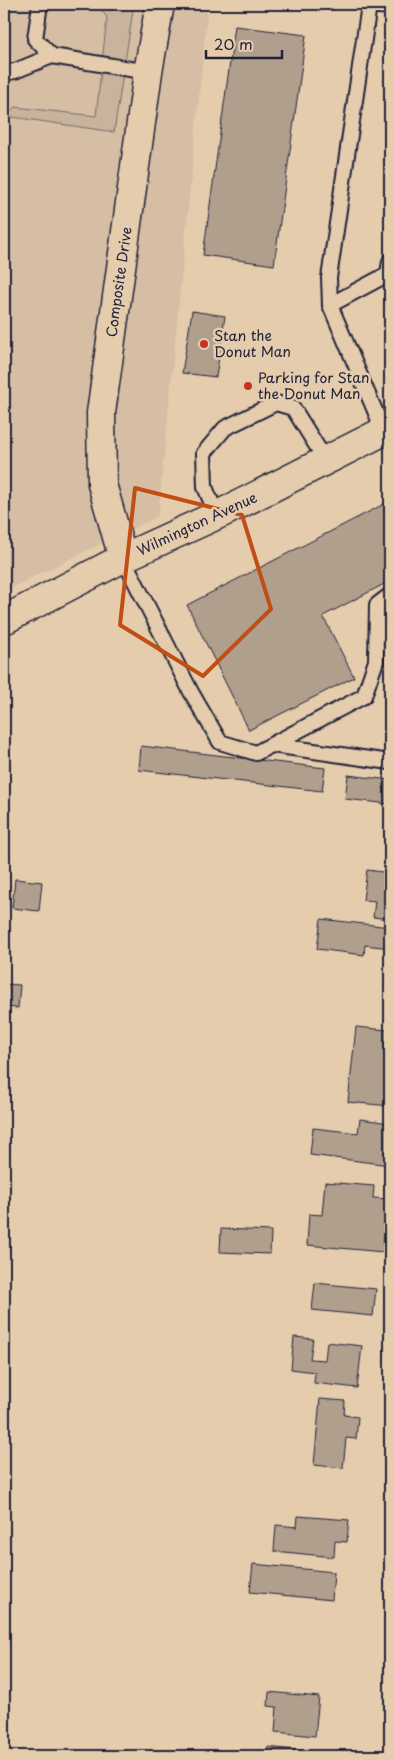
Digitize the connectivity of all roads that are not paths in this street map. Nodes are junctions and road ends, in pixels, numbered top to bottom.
1 (40, 4) edge
2 (160, 4) edge
3 (367, 4) edge
4 (390, 7) edge
5 (52, 56) junction
6 (148, 72) junction
7 (4, 73) edge
8 (390, 261) edge
9 (330, 305) junction
10 (387, 430) edge
11 (326, 461) junction
12 (217, 516) junction
13 (123, 558) junction
14 (390, 596) edge
15 (4, 620) edge
16 (376, 644) junction
17 (390, 646) edge
18 (272, 745) junction
19 (390, 762) edge

1 - 5 lane
2 - 6 street, Composite Drive
3 - 4 lane
3 - 9 lane
5 - 6 lane
5 - 7 lane
6 - 13 street, Composite Drive
8 - 9 lane
9 - 10 lane
10 - 11 street, Wilmington Avenue
11 - 12 street, Wilmington Avenue
11 - 12 lane
12 - 13 street, Wilmington Avenue
13 - 15 street, Wilmington Avenue
13 - 18 lane
14 - 16 lane
16 - 17 lane
16 - 18 lane
18 - 19 lane

